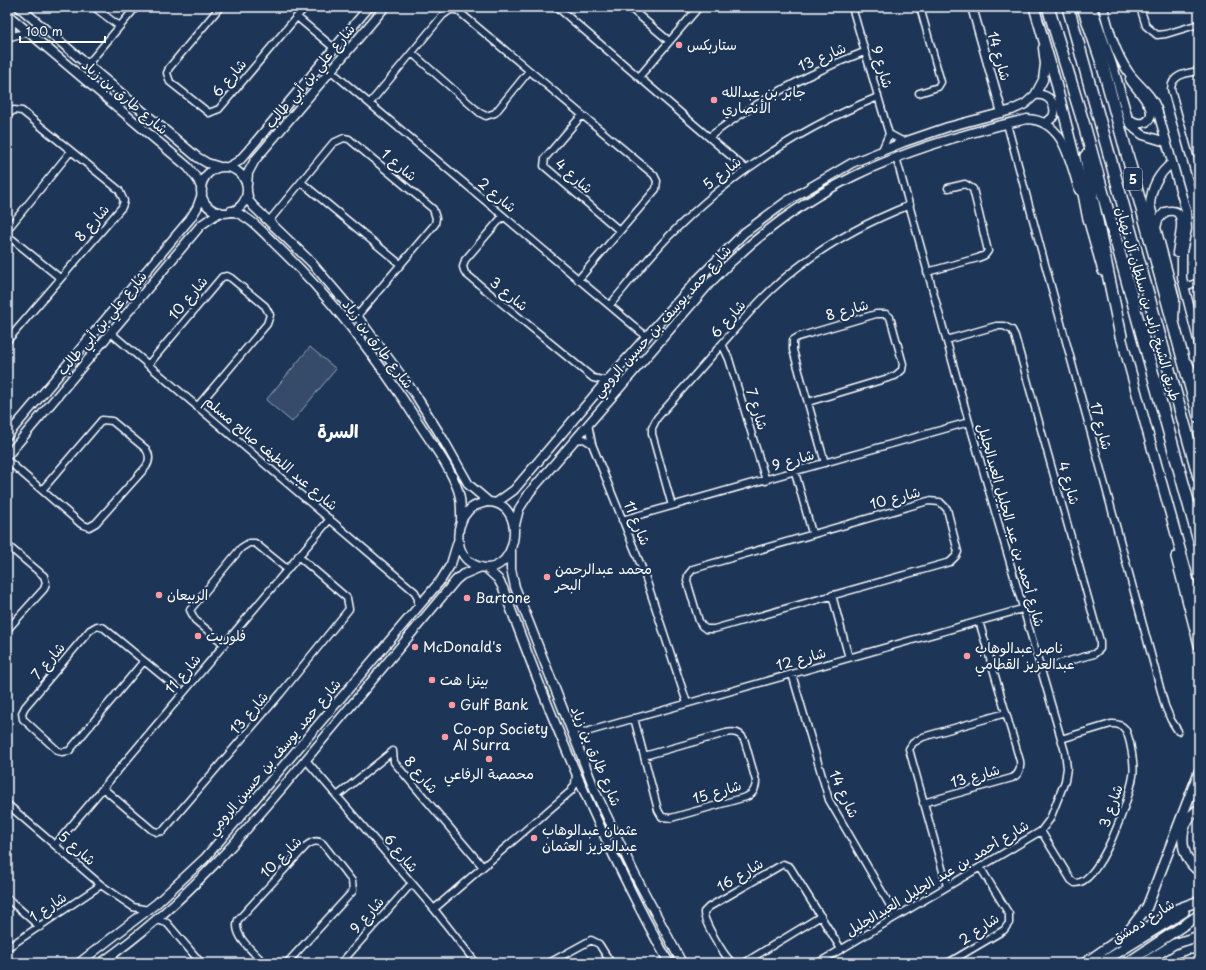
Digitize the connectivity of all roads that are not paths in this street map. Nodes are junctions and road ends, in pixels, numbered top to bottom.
1 (19, 7) edge
2 (94, 7) edge
3 (136, 7) edge
4 (220, 7) edge
5 (306, 7) edge
6 (369, 7) edge
7 (385, 7) edge
8 (558, 7) edge
9 (629, 7) edge
10 (699, 7) edge
11 (852, 7) edge
12 (920, 7) edge
13 (972, 7) edge
14 (1034, 7) edge
15 (1048, 7) edge
16 (1068, 7) edge
17 (1083, 7) edge
18 (1092, 7) edge
19 (1103, 7) edge
20 (1140, 7) edge
21 (10, 16) edge
22 (297, 17) junction
23 (1199, 24) edge
24 (119, 26) junction
25 (1040, 29) junction
26 (28, 32) junction
27 (9, 39) edge
28 (669, 41) junction
29 (334, 48) junction
30 (864, 52) junction
31 (412, 53) junction
32 (88, 64) junction
33 (1124, 66) junction
34 (1199, 70) edge
35 (331, 71) junction
36 (529, 71) junction
37 (639, 77) junction
38 (919, 93) dead end
39 (1035, 94) junction
40 (878, 98) junction
41 (370, 103) junction
42 (1002, 113) junction
43 (7, 115) edge
44 (582, 115) junction
45 (148, 116) junction
46 (1126, 117) junction
47 (156, 123) junction
48 (1006, 124) junction
49 (1045, 124) junction
50 (1084, 125) junction
51 (139, 126) junction
52 (147, 134) junction
53 (889, 134) junction
54 (709, 137) junction
55 (904, 142) junction
56 (1166, 142) junction
57 (882, 150) junction
58 (71, 151) junction
59 (247, 152) junction
60 (896, 157) junction
61 (255, 160) junction
62 (1172, 163) junction
63 (224, 167) junction
64 (746, 169) junction
65 (301, 182) junction
66 (247, 188) junction
67 (948, 188) dead end
68 (1199, 189) edge
69 (202, 192) junction
70 (910, 205) junction
71 (231, 211) junction
72 (220, 212) junction
73 (1087, 214) junction
74 (503, 216) junction
75 (766, 216) junction
76 (269, 220) junction
77 (754, 225) junction
78 (773, 226) junction
79 (1156, 228) junction
80 (7, 230) edge
81 (620, 231) junction
82 (179, 232) junction
83 (7, 235) edge
84 (760, 236) junction
85 (188, 241) junction
86 (311, 262) junction
87 (400, 264) junction
88 (301, 270) junction
89 (927, 272) junction
90 (324, 276) junction
91 (60, 278) junction
92 (1182, 278) junction
93 (578, 280) junction
94 (1199, 282) edge
95 (314, 285) junction
96 (1184, 287) junction
97 (610, 305) junction
98 (357, 316) junction
99 (1174, 324) junction
100 (111, 333) junction
101 (1121, 336) junction
102 (647, 337) junction
103 (946, 340) junction
104 (7, 341) edge
105 (722, 344) junction
106 (1199, 344) edge
107 (1182, 351) junction
108 (148, 365) junction
109 (593, 378) junction
110 (607, 381) junction
111 (1199, 388) edge
112 (44, 392) junction
113 (597, 392) junction
114 (53, 401) junction
115 (808, 402) junction
116 (197, 407) junction
117 (31, 408) junction
118 (41, 415) junction
119 (1199, 417) edge
120 (969, 422) junction
121 (588, 424) junction
122 (7, 436) edge
123 (575, 440) junction
124 (592, 444) junction
125 (7, 456) edge
126 (7, 460) edge
127 (540, 460) junction
128 (825, 464) junction
129 (550, 469) junction
130 (795, 472) junction
131 (1199, 477) edge
132 (766, 481) junction
133 (1163, 488) junction
134 (42, 490) junction
135 (493, 502) junction
136 (672, 506) junction
137 (330, 519) junction
138 (622, 520) junction
139 (461, 523) junction
140 (514, 529) junction
141 (812, 533) junction
142 (458, 541) junction
143 (1199, 541) edge
144 (7, 545) edge
145 (511, 550) junction
146 (298, 556) junction
147 (483, 567) junction
148 (287, 569) junction
149 (415, 592) junction
150 (431, 592) junction
151 (832, 595) junction
152 (418, 606) junction
153 (1022, 609) junction
154 (1199, 617) edge
155 (979, 621) junction
156 (7, 630) edge
157 (224, 644) junction
158 (1199, 645) edge
159 (848, 658) junction
160 (144, 661) junction
161 (1040, 669) junction
162 (792, 674) junction
163 (183, 693) junction
164 (687, 703) junction
165 (1006, 713) junction
166 (634, 718) junction
167 (570, 728) junction
168 (1178, 731) dead end
169 (586, 732) junction
170 (1061, 739) junction
171 (577, 746) junction
172 (644, 756) junction
173 (306, 760) junction
174 (1199, 772) edge
175 (576, 774) junction
176 (104, 789) junction
177 (337, 796) junction
178 (923, 803) junction
179 (7, 804) edge
180 (1199, 809) edge
181 (246, 811) junction
182 (256, 820) junction
183 (236, 824) junction
184 (1041, 831) junction
185 (243, 834) junction
186 (55, 845) junction
187 (483, 867) junction
188 (980, 867) junction
189 (1199, 871) edge
190 (635, 875) junction
191 (625, 880) junction
192 (411, 884) junction
193 (101, 885) junction
194 (947, 886) junction
195 (7, 898) edge
196 (1199, 902) edge
197 (133, 907) junction
198 (434, 909) junction
199 (148, 910) junction
200 (167, 912) junction
201 (1199, 915) edge
202 (821, 916) junction
203 (896, 916) junction
204 (156, 920) junction
205 (134, 922) junction
206 (168, 923) junction
207 (40, 927) junction
208 (1199, 936) edge
209 (7, 948) edge
210 (841, 949) junction
211 (1199, 958) edge
212 (1088, 961) edge
213 (79, 963) edge
214 (101, 963) edge
215 (201, 963) edge
216 (264, 963) edge
217 (287, 963) edge
218 (341, 963) edge
219 (476, 963) edge
220 (549, 963) edge
221 (611, 963) edge
222 (669, 963) edge
223 (682, 963) edge
224 (733, 963) edge
225 (744, 963) edge
226 (818, 963) edge
227 (948, 963) edge
228 (1101, 963) edge
229 (1127, 963) edge
230 (1144, 963) edge
231 (1174, 963) edge

1 - 32 street, شارع طارق بن زياد
2 - 24 street
3 - 24 street
4 - 22 street, شارع 6
5 - 22 street, شارع 6
6 - 29 street, شارع علي بن أبي طالب
7 - 35 street, شارع علي بن أبي طالب
8 - 37 street
9 - 28 street
10 - 28 street
11 - 30 street, شارع 9
12 - 38 street
13 - 42 street, شارع 14
14 - 25 main road
15 - 50 highway, طريق الشيخ زايد بن سلطان آل نهيان
16 - 131 highway, طريق الشيخ زايد بن سلطان آل نهيان / 5
17 - 99 highway, 5
18 - 46 street
19 - 33 street
20 - 23 street
21 - 26 street, شارع طارق بن زياد
21 - 27 street
22 - 29 street
24 - 32 street
25 - 39 street, شارع حمد يوسف بن حسين الرومي
25 - 73 main road
26 - 27 street
26 - 51 street, شارع طارق بن زياد
28 - 37 street
29 - 59 street, شارع علي بن أبي طالب
30 - 40 street, شارع 9
30 - 54 street, شارع 13
31 - 36 street
31 - 36 street
31 - 41 street
32 - 45 street, شارع طارق بن زياد
33 - 46 street
33 - 56 street
34 - 68 street
35 - 41 street, شارع 2
35 - 61 street, شارع علي بن أبي طالب
36 - 44 street
37 - 54 street
39 - 42 street, شارع حمد يوسف بن حسين الرومي
39 - 49 street
40 - 53 street, شارع 9
40 - 64 street, شارع 5
41 - 74 street, شارع 2
42 - 55 street, شارع حمد يوسف بن حسين الرومي
43 - 58 street, شارع 8
44 - 81 street
44 - 81 street, شارع 4
45 - 47 street, شارع طارق بن زياد
45 - 51 street
46 - 56 street
47 - 52 street
47 - 63 street, شارع طارق بن زياد
48 - 49 street, شارع حمد يوسف بن حسين الرومي
48 - 60 street, شارع حمد يوسف بن حسين الرومي
48 - 168 street, شارع 17
49 - 73 street, شارع حمد يوسف بن حسين الرومي
50 - 101 highway
50 - 143 highway, طريق الشيخ زايد بن سلطان آل نهيان
51 - 52 street, شارع طارق بن زياد
52 - 69 street, شارع طارق بن زياد
53 - 55 street
53 - 57 street
54 - 64 street
55 - 57 street, شارع حمد يوسف بن حسين الرومي
56 - 62 street
57 - 75 street, شارع حمد يوسف بن حسين الرومي
58 - 80 street
58 - 91 street, شارع 8
59 - 61 street
59 - 63 street, شارع علي بن أبي طالب
60 - 70 street, شارع أحمد بن عبد الجليل العبدالجليل
60 - 78 street, شارع حمد يوسف بن حسين الرومي
61 - 66 street, شارع علي بن أبي طالب
62 - 79 street
62 - 92 street
63 - 66 street
63 - 69 street
64 - 97 street, شارع 5
65 - 76 street, شارع 1
65 - 87 street
65 - 87 street, شارع 1
66 - 71 street
66 - 76 street, شارع طارق بن زياد
67 - 89 street
69 - 72 street
69 - 82 street, شارع علي بن أبي طالب
70 - 89 street, شارع أحمد بن عبد الجليل العبدالجليل
70 - 105 street, شارع 6
71 - 72 street
71 - 88 street, شارع طارق بن زياد
72 - 85 street, شارع علي بن أبي طالب
73 - 101 main road
74 - 93 street, شارع 2
74 - 109 street, شارع 3
75 - 77 street, شارع حمد يوسف بن حسين الرومي
75 - 78 street
76 - 86 street, شارع طارق بن زياد
77 - 84 street
77 - 102 street, شارع حمد يوسف بن حسين الرومي
78 - 84 street, شارع حمد يوسف بن حسين الرومي
79 - 92 street
79 - 99 street
81 - 93 street
82 - 85 street
82 - 112 street, شارع علي بن أبي طالب
83 - 91 street
84 - 121 street, شارع حمد يوسف بن حسين الرومي
85 - 100 street, شارع علي بن أبي طالب
86 - 88 street
86 - 90 street, شارع طارق بن زياد
87 - 98 street, شارع 1
88 - 95 street, شارع طارق بن زياد
89 - 103 street, شارع أحمد بن عبد الجليل العبدالجليل
90 - 95 street
90 - 98 street, شارع طارق بن زياد
91 - 104 street, شارع 8
92 - 96 street
93 - 97 street, شارع 2
94 - 96 street
95 - 139 street, شارع طارق بن زياد
96 - 106 street
97 - 102 street, شارع 2
98 - 135 street, شارع طارق بن زياد
99 - 107 highway, 5
100 - 108 street, شارع عبد اللطيف صالح مسلم
100 - 114 street, شارع علي بن أبي طالب
101 - 133 main road
102 - 110 street, شارع حمد يوسف بن حسين الرومي
103 - 120 street, شارع أحمد بن عبد الجليل العبدالجليل
103 - 161 street, شارع 4
105 - 132 street, شارع 7
105 - 136 street, شارع 6
107 - 111 main road
107 - 119 highway
108 - 116 street, شارع عبد اللطيف صالح مسلم
108 - 116 street, شارع 10
109 - 110 street, شارع 3
109 - 113 street
110 - 113 street, شارع حمد يوسف بن حسين الرومي
112 - 114 street
112 - 117 street, شارع علي بن أبي طالب
113 - 127 street, شارع حمد يوسف بن حسين الرومي
114 - 118 street, شارع علي بن أبي طالب
115 - 115 street, شارع 8
115 - 128 street, شارع 8
116 - 137 street, شارع عبد اللطيف صالح مسلم
117 - 118 street
117 - 122 street, شارع علي بن أبي طالب
118 - 125 street, شارع علي بن أبي طالب
120 - 128 street, شارع 9
120 - 153 street, شارع أحمد بن عبد الجليل العبدالجليل
121 - 123 street, شارع حمد يوسف بن حسين الرومي
121 - 124 street, شارع 11
123 - 124 street
123 - 129 street, شارع حمد يوسف بن حسين الرومي
124 - 138 street, شارع 11
126 - 134 street
127 - 129 street
127 - 135 street, شارع حمد يوسف بن حسين الرومي
128 - 130 street, شارع 9
129 - 140 street, شارع حمد يوسف بن حسين الرومي
130 - 132 street, شارع 9
130 - 141 street
132 - 136 street, شارع 9
133 - 154 main road
133 - 158 main road
134 - 134 street
135 - 139 street
135 - 140 street
136 - 138 street, شارع 9
137 - 146 street, شارع 11
137 - 149 street, شارع عبد اللطيف صالح مسلم
138 - 164 street, شارع 11
139 - 142 street
140 - 145 street
141 - 151 street, شارع 10
141 - 151 street, شارع 10
142 - 147 street
142 - 150 street, شارع حمد يوسف بن حسين الرومي
144 - 156 street
145 - 147 street
145 - 167 street, شارع طارق بن زياد
146 - 148 street, شارع 11
146 - 176 street, شارع 13
147 - 173 street, شارع حمد يوسف بن حسين الرومي
147 - 175 street, شارع طارق بن زياد
148 - 157 street, شارع 11
148 - 157 street
149 - 150 street
149 - 152 street
150 - 152 street, شارع حمد يوسف بن حسين الرومي
151 - 159 street
152 - 181 street, شارع حمد يوسف بن حسين الرومي
153 - 155 street, شارع 12
153 - 161 street, شارع أحمد بن عبد الجليل العبدالجليل
155 - 159 street, شارع 12
155 - 165 street, شارع 13
157 - 163 street, شارع 11
159 - 162 street, شارع 12
160 - 160 street, شارع 7
160 - 163 street, شارع 7
161 - 170 street, شارع أحمد بن عبد الجليل العبدالجليل
162 - 164 street, شارع 12
162 - 203 street, شارع 14
163 - 176 street, شارع 11
164 - 166 street, شارع 12
165 - 178 street
165 - 178 street, شارع 13
166 - 169 street, شارع 12
166 - 172 street, شارع 15
167 - 169 street
167 - 171 street, شارع طارق بن زياد
169 - 171 street
170 - 184 street, شارع أحمد بن عبد الجليل العبدالجليل
170 - 184 street, شارع 3
171 - 190 street, شارع طارق بن زياد
172 - 172 street, شارع 15
173 - 177 street, شارع 6
173 - 182 street, شارع حمد يوسف بن حسين الرومي
174 - 212 main road
175 - 187 street
175 - 191 street, شارع طارق بن زياد
176 - 186 street, شارع 11
177 - 187 street, شارع 8
177 - 192 street, شارع 6
178 - 194 street
179 - 186 street, شارع 5
180 - 189 main road
181 - 182 street
181 - 183 street, شارع حمد يوسف بن حسين الرومي
182 - 185 street, شارع حمد يوسف بن حسين الرومي
183 - 185 street
183 - 199 street, شارع حمد يوسف بن حسين الرومي
184 - 188 street, شارع أحمد بن عبد الجليل العبدالجليل
185 - 200 street, شارع حمد يوسف بن حسين الرومي
186 - 193 street, شارع 5
187 - 198 street
188 - 194 street, شارع أحمد بن عبد الجليل العبدالجليل
188 - 227 street, شارع 2
190 - 191 street
190 - 223 street, شارع طارق بن زياد
191 - 222 street, شارع طارق بن زياد
192 - 198 street, شارع 6
192 - 218 street, شارع 9
193 - 197 street, شارع 5
193 - 207 street, شارع 1
194 - 203 street, شارع أحمد بن عبد الجليل العبدالجليل
195 - 207 street
196 - 212 main road
196 - 228 main road, شارع دمشق
197 - 199 street, شارع 5
197 - 205 street
198 - 219 street, شارع 6
199 - 205 street, شارع حمد يوسف بن حسين الرومي
200 - 204 street, شارع حمد يوسف بن حسين الرومي
200 - 206 street
201 - 229 main road, شارع دمشق
202 - 210 street, شارع 16
202 - 224 street, شارع 16
202 - 225 street
203 - 210 street, شارع أحمد بن عبد الجليل العبدالجليل
204 - 206 street
204 - 214 street, شارع حمد يوسف بن حسين الرومي
205 - 213 street, شارع حمد يوسف بن حسين الرومي
206 - 215 street
207 - 209 street, شارع 1
208 - 230 main road
210 - 226 street, شارع أحمد بن عبد الجليل العبدالجليل
211 - 231 street
216 - 217 street, شارع 10
220 - 221 street

